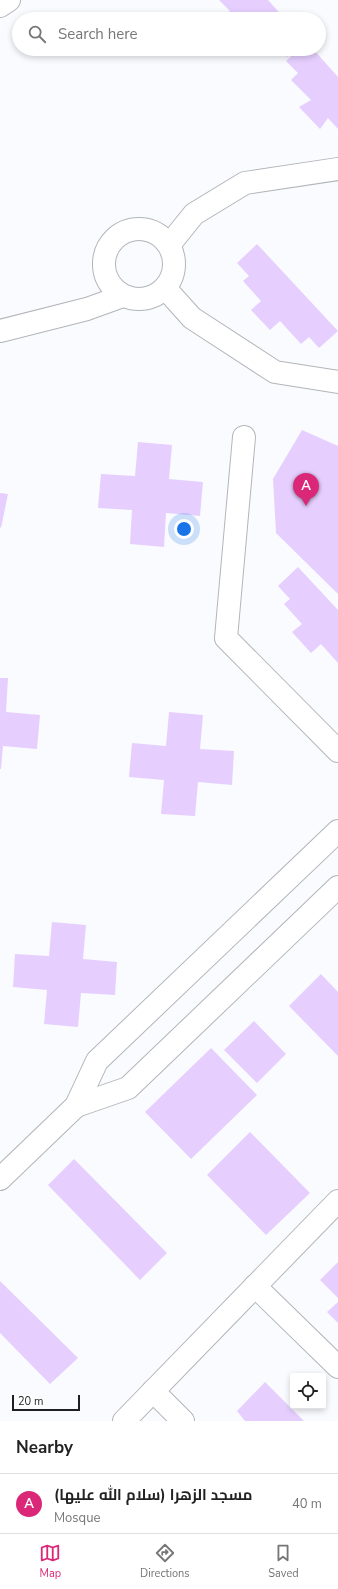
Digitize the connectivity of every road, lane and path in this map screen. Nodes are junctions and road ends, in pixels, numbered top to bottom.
1 (9, 0) edge
2 (0, 6) edge
3 (338, 169) edge
4 (169, 246) junction
5 (165, 288) junction
6 (123, 296) junction
7 (0, 331) edge
8 (338, 382) edge
9 (244, 437) dead end
10 (338, 751) edge
11 (338, 831) edge
12 (338, 887) edge
13 (76, 1106) junction
14 (0, 1178) edge
15 (338, 1201) edge
16 (255, 1286) junction
17 (338, 1367) edge
18 (153, 1391) junction
19 (124, 1421) edge
20 (183, 1421) edge

1 - 2 main road
3 - 4 main road
4 - 5 main road
4 - 6 main road
5 - 6 main road
5 - 8 main road
6 - 7 main road
9 - 10 main road
11 - 13 main road
12 - 13 main road
13 - 14 main road
15 - 16 main road
16 - 17 main road
16 - 18 main road
18 - 19 main road
18 - 20 main road

